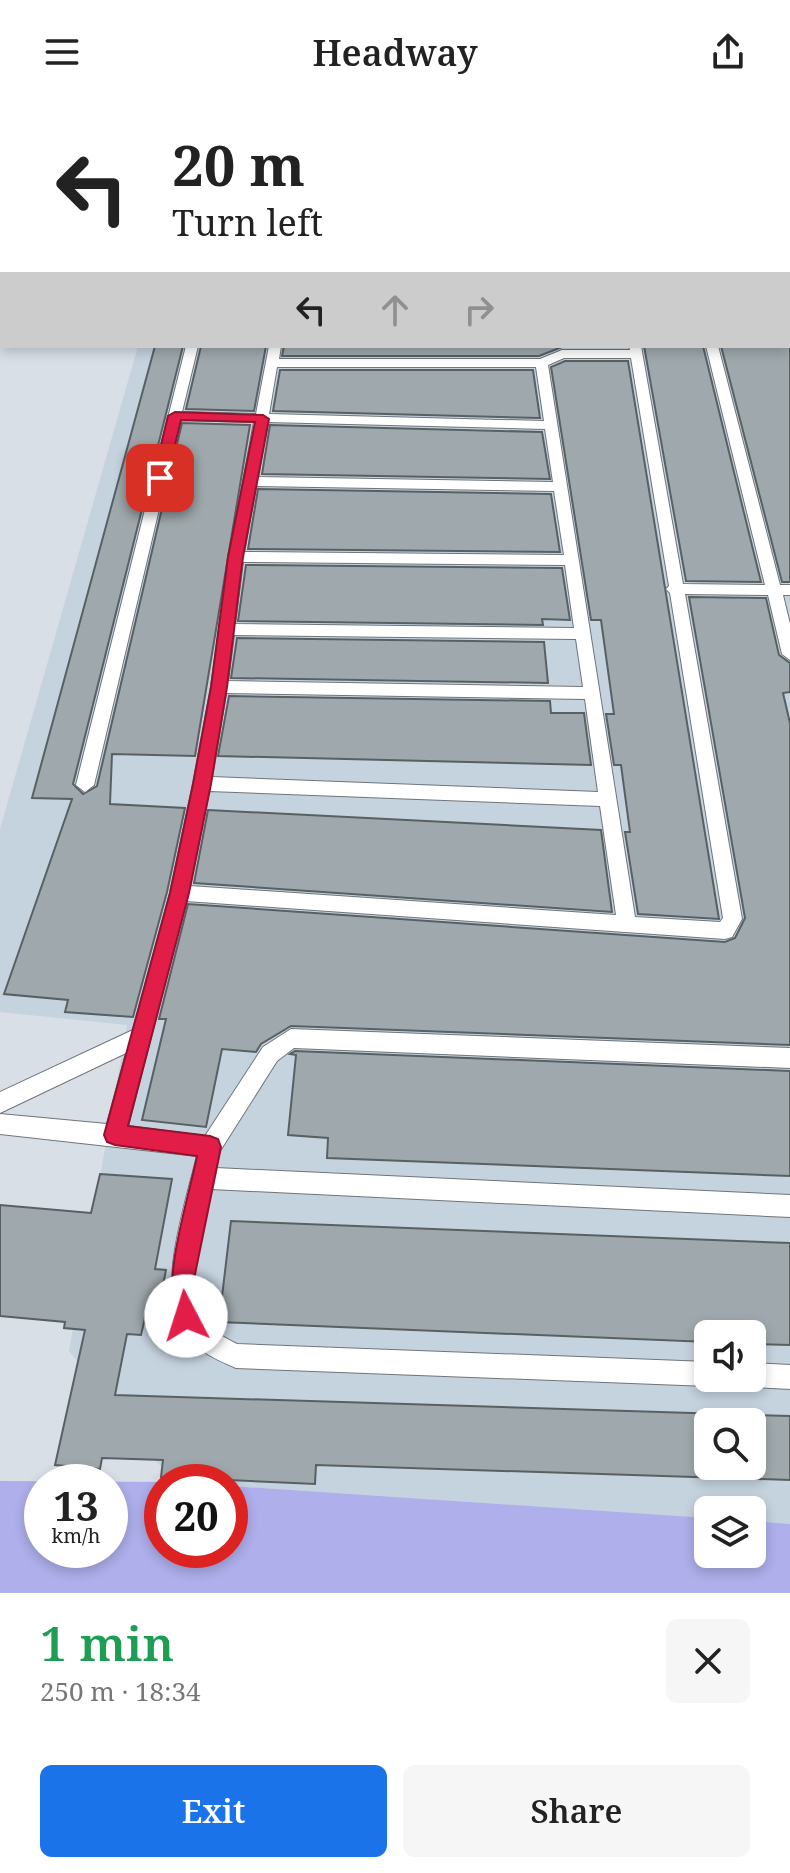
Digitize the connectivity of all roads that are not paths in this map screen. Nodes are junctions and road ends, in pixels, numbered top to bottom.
1 (192, 348) edge
2 (712, 348) edge
3 (636, 350) edge
4 (273, 355) edge
5 (542, 363) junction
6 (175, 416) junction
7 (263, 419) junction
8 (549, 425) junction
9 (249, 481) junction
10 (560, 487) junction
11 (236, 557) junction
12 (571, 560) junction
13 (674, 589) junction
14 (772, 590) junction
15 (790, 590) edge
16 (226, 629) junction
17 (582, 634) junction
18 (790, 654) edge
19 (219, 687) junction
20 (592, 693) junction
21 (202, 784) junction
22 (85, 785) dead end
23 (609, 799) junction
24 (179, 893) junction
25 (627, 924) junction
26 (142, 1036) junction
27 (790, 1058) edge
28 (0, 1103) edge
29 (0, 1124) edge
30 (115, 1135) junction
31 (210, 1147) junction
32 (203, 1178) junction
33 (790, 1206) edge
34 (694, 1373) edge
35 (766, 1376) edge
36 (790, 1377) edge

1 - 6 lane
2 - 14 lane
3 - 5 lane
3 - 13 lane
4 - 5 lane
4 - 7 lane
5 - 8 lane
6 - 7 lane
6 - 22 lane
7 - 8 lane
7 - 9 lane
8 - 10 lane
9 - 10 lane
9 - 11 lane
10 - 12 lane
11 - 12 lane
11 - 16 lane
12 - 17 lane
13 - 14 lane
13 - 25 lane
14 - 15 lane
14 - 18 lane
16 - 17 lane
16 - 19 lane
17 - 20 lane
19 - 20 lane
19 - 21 lane
20 - 23 lane
21 - 23 lane
21 - 24 lane
23 - 25 lane
24 - 25 lane
24 - 26 lane
26 - 28 lane
26 - 30 lane
27 - 31 lane
29 - 30 lane
30 - 31 lane
31 - 32 lane
32 - 33 lane
32 - 34 lane
35 - 36 lane

